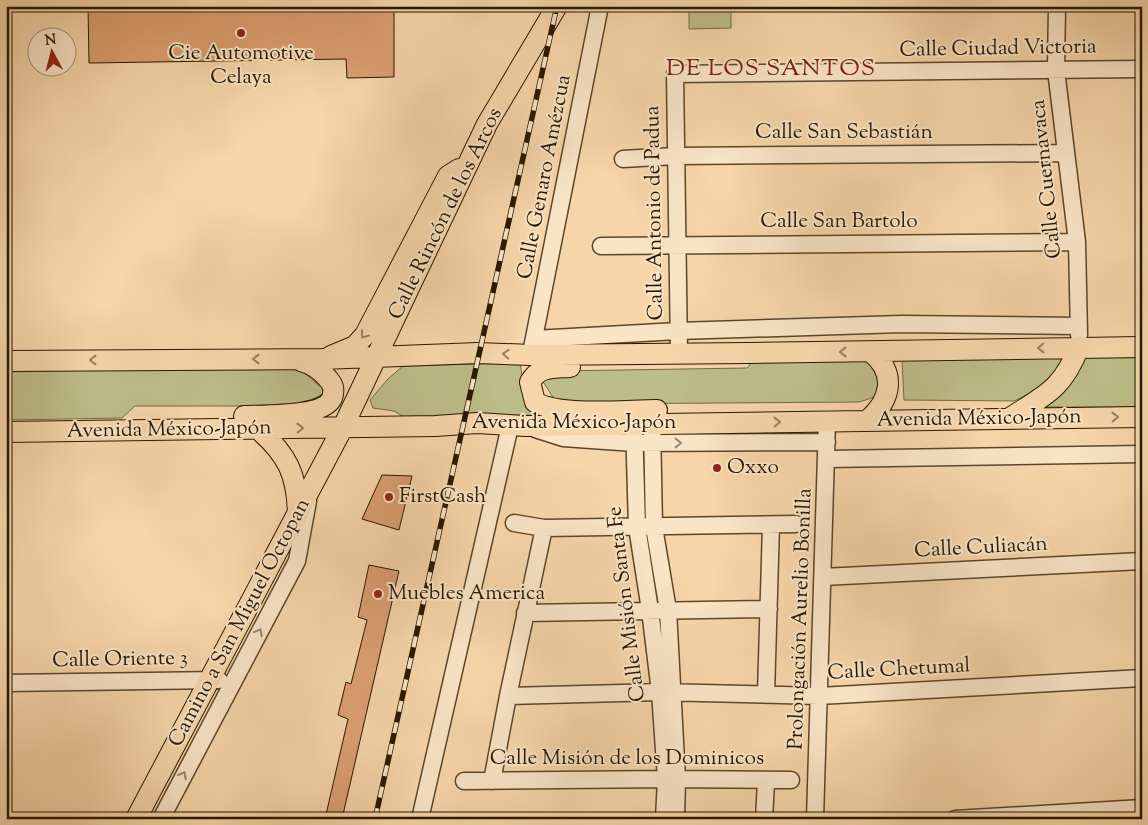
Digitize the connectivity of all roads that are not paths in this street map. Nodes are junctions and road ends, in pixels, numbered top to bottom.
1 (558, 6) edge
2 (600, 6) edge
3 (1057, 6) edge
4 (1142, 69) edge
5 (1056, 70) junction
6 (675, 74) joint
7 (1066, 153) junction
8 (675, 156) junction
9 (623, 159) dead end
10 (470, 162) junction
11 (1077, 242) junction
12 (676, 244) junction
13 (601, 246) dead end
14 (1079, 326) junction
15 (678, 332) junction
16 (533, 347) junction
17 (1079, 347) junction
18 (1142, 347) edge
19 (679, 352) junction
20 (870, 352) junction
21 (749, 353) junction
22 (375, 358) junction
23 (289, 359) junction
24 (322, 359) junction
25 (6, 361) edge
26 (1142, 417) edge
27 (1008, 419) junction
28 (868, 420) junction
29 (827, 421) junction
30 (746, 422) junction
31 (518, 426) junction
32 (343, 427) junction
33 (258, 429) junction
34 (128, 431) junction
35 (6, 432) edge
36 (643, 433) junction
37 (827, 442) junction
38 (1142, 454) edge
39 (827, 459) junction
40 (309, 493) junction
41 (298, 514) junction
42 (514, 523) dead end
43 (796, 524) dead end
44 (771, 525) junction
45 (637, 527) junction
46 (654, 527) junction
47 (544, 528) junction
48 (1142, 561) edge
49 (823, 577) junction
50 (769, 609) junction
51 (650, 610) junction
52 (668, 610) junction
53 (525, 614) junction
54 (1142, 678) edge
55 (210, 680) junction
56 (234, 680) junction
57 (6, 683) edge
58 (666, 692) junction
59 (766, 694) junction
60 (508, 696) junction
61 (819, 696) junction
62 (671, 779) junction
63 (791, 780) dead end
64 (464, 781) dead end
65 (492, 781) junction
66 (766, 781) junction
67 (1142, 808) edge
68 (136, 819) edge
69 (161, 819) edge
70 (420, 819) edge
71 (664, 819) edge
72 (676, 819) edge
73 (764, 819) edge
74 (815, 819) edge
75 (955, 819) edge

1 - 10 main road, Calle Rincón de los Arcos
2 - 16 street, Calle Genaro Amézcua
3 - 5 street, Calle Cuernavaca
4 - 5 street, Calle Ciudad Victoria
5 - 6 street, Calle Ciudad Victoria
5 - 7 street, Calle Cuernavaca
6 - 8 street, Calle Antonio de Padua
7 - 8 street, Calle San Sebastián
7 - 11 street, Calle Cuernavaca
8 - 9 street, Calle San Sebastián
8 - 12 street, Calle Antonio de Padua
10 - 22 main road, Calle Rincón de los Arcos
10 -> 24 main road
11 - 12 street, Calle San Bartolo
11 - 14 street, Calle Cuernavaca
12 - 13 street, Calle San Bartolo
12 - 15 street, Calle Antonio de Padua
14 - 15 street
14 - 17 street, Calle Cuernavaca
15 - 16 street
15 - 19 street, Calle Antonio de Padua
16 - 19 main road
16 -> 22 main road
17 - 18 main road
17 -> 20 main road
17 - 27 main road
19 - 21 main road
20 -> 21 main road
20 - 28 main road
21 - 30 main road
22 - 24 main road
22 - 32 main road, Calle Rincón de los Arcos
23 - 24 main road
23 -> 25 main road
23 - 34 main road
27 -> 26 main road, Avenida México-Japón
27 - 28 main road, Avenida México-Japón
28 - 29 main road, Avenida México-Japón
30 -> 29 main road, Avenida México-Japón
29 - 37 street, Prolongación Aurelio Bonilla
30 - 36 main road, Avenida México-Japón
31 - 32 main road, Avenida México-Japón
31 - 36 main road, Avenida México-Japón
31 - 70 street
33 -> 32 main road, Avenida México-Japón
32 - 40 main road, Camino a San Miguel Octopan
33 - 34 main road, Avenida México-Japón
33 - 41 main road
34 - 35 main road, Avenida México-Japón
36 -> 37 street
36 - 45 street, Calle Misión Santa Fe
36 - 46 street, Calle Misión Santa Fe
37 - 39 street, Prolongación Aurelio Bonilla
38 - 39 street
39 - 49 street, Prolongación Aurelio Bonilla
40 - 41 main road, Camino a San Miguel Octopan
56 -> 40 street
41 - 55 main road, Camino a San Miguel Octopan
42 - 47 street
43 - 44 street
44 - 46 street
44 - 50 street
45 - 46 street
45 - 47 street
45 - 51 street, Calle Misión Santa Fe
46 - 52 street, Calle Misión Santa Fe
47 - 53 street
48 - 49 street, Calle Culiacán
49 - 61 street, Prolongación Aurelio Bonilla
50 - 52 street
50 - 59 street
51 - 52 street
51 - 53 street
51 - 58 street, Calle Misión Santa Fe
52 - 58 street, Calle Misión Santa Fe
53 - 60 street
54 - 61 street, Calle Chetumal
55 - 56 street, Calle Oriente 3
55 - 57 street, Calle Oriente 3
55 - 68 main road, Camino a San Miguel Octopan
69 -> 56 street
58 - 59 street, Calle Chetumal
58 - 60 street, Calle Chetumal
58 - 62 street, Calle Misión Santa Fe
59 - 61 street, Calle Chetumal
60 - 65 street
61 - 74 street, Prolongación Aurelio Bonilla
62 - 65 street, Calle Misión de los Dominicos
62 - 66 street, Calle Misión de los Dominicos
62 - 71 street
62 - 72 street
63 - 66 street, Calle Misión de los Dominicos
64 - 65 street, Calle Misión de los Dominicos
66 - 73 street
67 - 75 street

